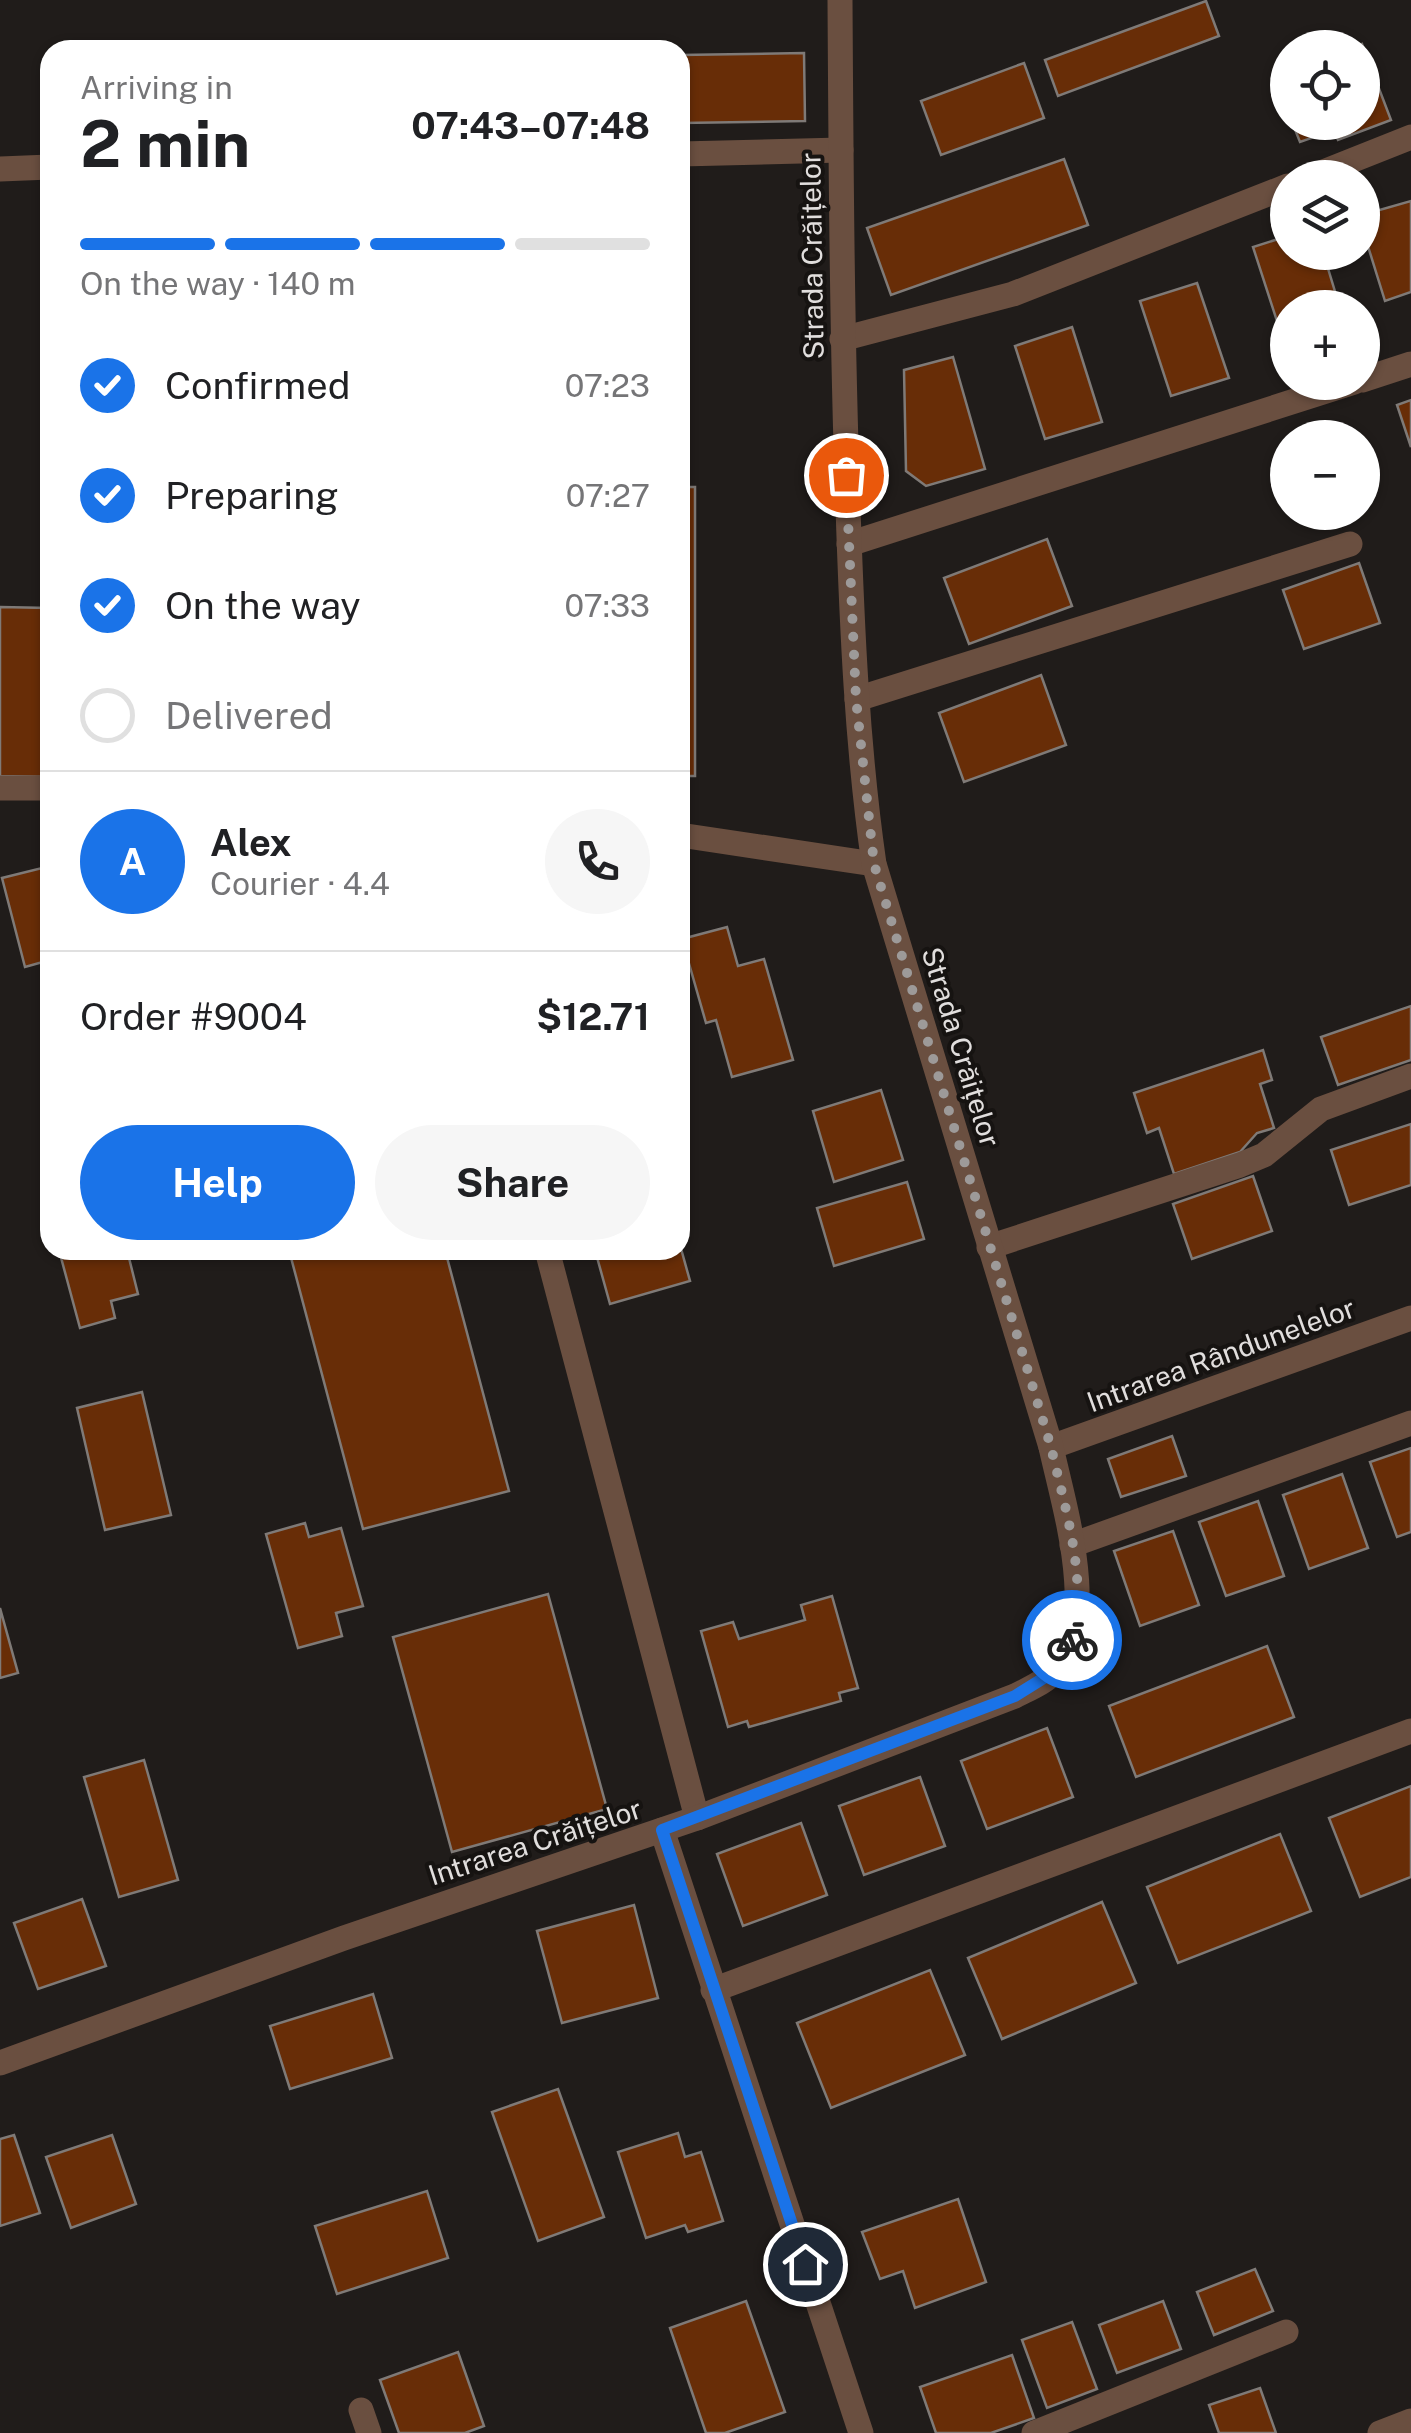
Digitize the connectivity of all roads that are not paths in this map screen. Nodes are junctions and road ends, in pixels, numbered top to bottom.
1 (840, 0) edge
2 (1411, 137) edge
3 (841, 150) junction
4 (690, 154) edge
5 (1353, 160) edge
6 (0, 168) edge
7 (40, 168) edge
8 (1270, 193) edge
9 (842, 339) junction
10 (1411, 364) edge
11 (1380, 374) edge
12 (1298, 400) edge
13 (849, 544) junction
14 (1350, 544) dead end
15 (856, 699) junction
16 (0, 788) edge
17 (40, 788) edge
18 (690, 836) edge
19 (874, 864) junction
20 (1411, 1076) edge
21 (989, 1247) junction
22 (549, 1260) edge
23 (1411, 1318) edge
24 (1411, 1423) edge
25 (1051, 1447) junction
26 (1072, 1545) junction
27 (1411, 1732) edge
28 (697, 1818) junction
29 (662, 1830) junction
30 (713, 1990) junction
31 (0, 2063) edge
32 (1286, 2332) dead end
33 (1411, 2421) edge
34 (861, 2433) edge
35 (1034, 2433) edge
36 (1380, 2433) edge

1 - 3 street, Strada Crăițelor
2 - 5 street
3 - 4 street
3 - 9 street, Strada Crăițelor
6 - 7 street
8 - 9 street
9 - 13 street, Strada Crăițelor
10 - 11 street
12 - 13 street
13 - 15 street, Strada Crăițelor
14 - 15 street
15 - 19 street, Strada Crăițelor
16 - 17 street
18 - 19 street
19 - 21 street, Strada Crăițelor
20 - 21 street
21 - 25 street, Strada Crăițelor
22 - 28 street
23 - 25 street, Intrarea Rândunelelor
24 - 26 street
25 - 26 street, Strada Crăițelor
26 - 28 street, Strada Crăițelor
27 - 30 street
28 - 29 street, Strada Crăițelor
29 - 30 street, Intrarea Crăițelor
29 - 31 street, Intrarea Crăițelor
30 - 34 street, Intrarea Crăițelor
32 - 35 street
33 - 36 street

